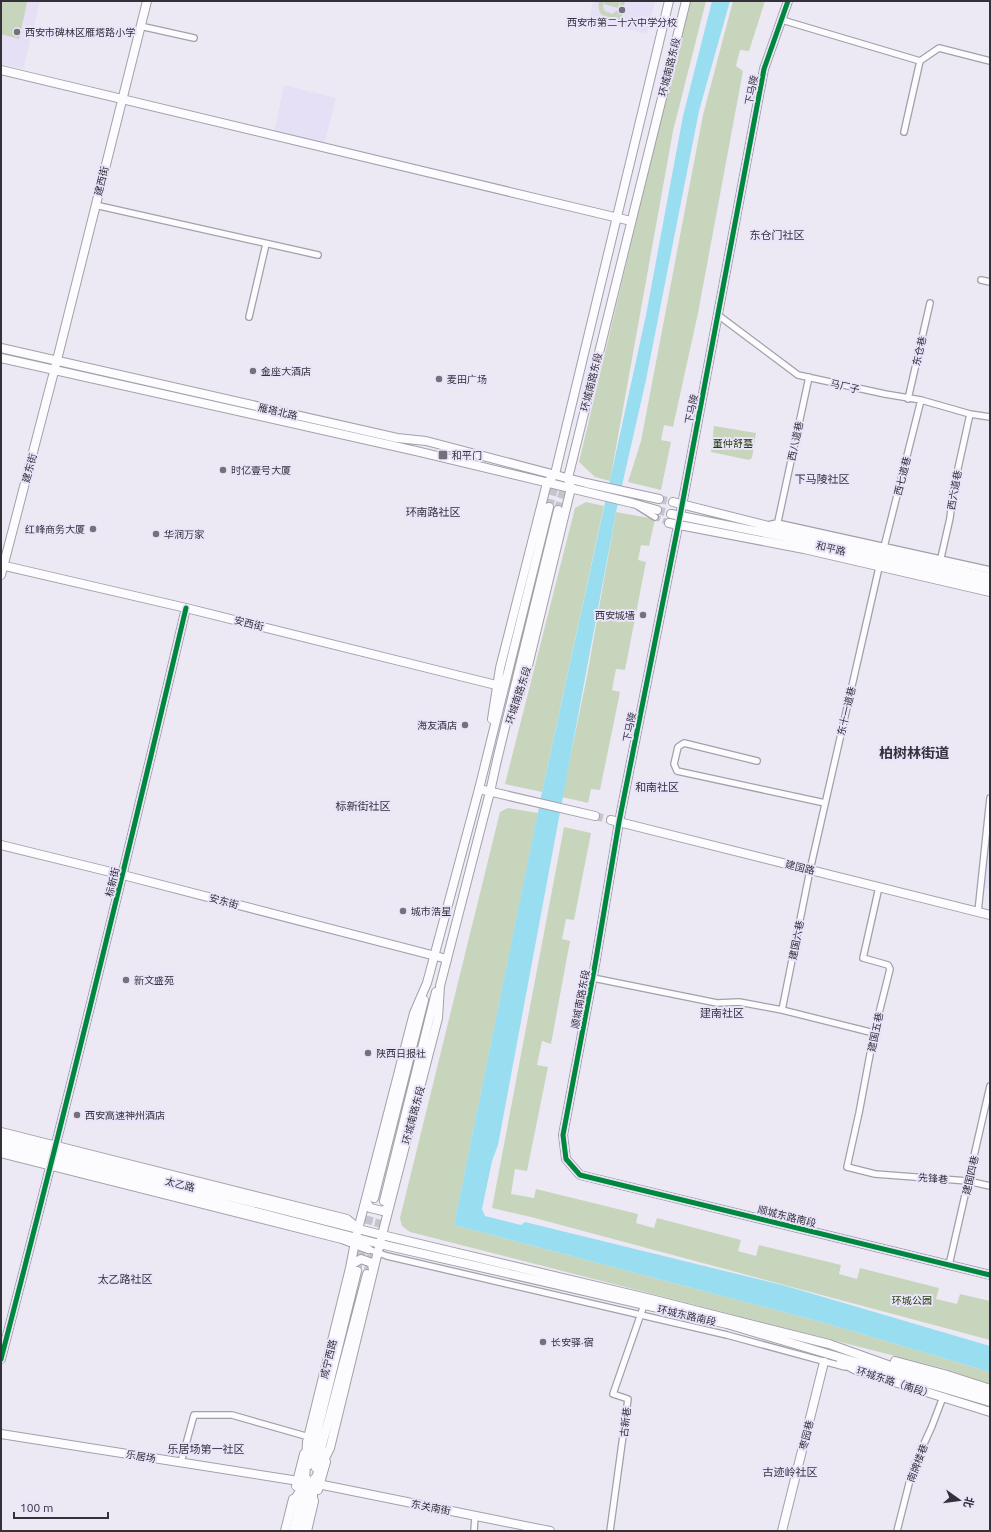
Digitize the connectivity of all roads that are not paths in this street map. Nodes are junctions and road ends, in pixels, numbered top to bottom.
1 (146, 1) edge
2 (669, 1) edge
3 (686, 1) edge
4 (788, 1) edge
5 (782, 20) junction
6 (140, 26) junction
7 (194, 38) dead end
8 (920, 61) junction
9 (990, 61) edge
10 (1, 70) edge
11 (122, 100) junction
12 (904, 132) dead end
13 (95, 205) junction
14 (617, 217) junction
15 (631, 221) junction
16 (266, 244) junction
17 (318, 255) dead end
18 (981, 280) dead end
19 (990, 282) edge
20 (930, 303) dead end
21 (718, 315) junction
22 (249, 317) dead end
23 (1, 348) edge
24 (1, 358) edge
25 (57, 360) junction
26 (55, 370) junction
27 (809, 377) junction
28 (908, 399) junction
29 (921, 400) junction
30 (970, 414) junction
31 (990, 417) edge
32 (555, 474) junction
33 (568, 478) junction
34 (547, 483) junction
35 (571, 488) junction
36 (659, 499) tunnel mouth
37 (673, 502) tunnel mouth
38 (682, 505) junction
39 (549, 508) tunnel mouth
40 (558, 510) tunnel mouth
41 (656, 514) tunnel mouth
42 (671, 514) tunnel mouth
43 (680, 516) junction
44 (669, 523) tunnel mouth
45 (679, 525) junction
46 (777, 526) junction
47 (882, 556) junction
48 (940, 562) junction
49 (2, 565) edge
50 (990, 570) edge
51 (1, 575) edge
52 (990, 577) edge
53 (990, 585) edge
54 (990, 592) edge
55 (186, 608) junction
56 (496, 684) junction
57 (486, 759) junction
58 (497, 760) junction
59 (757, 761) dead end
60 (479, 789) junction
61 (490, 792) junction
62 (990, 802) edge
63 (825, 803) junction
64 (594, 816) tunnel mouth
65 (610, 820) tunnel mouth
66 (619, 822) junction
67 (1, 844) edge
68 (810, 870) junction
69 (123, 874) junction
70 (879, 887) junction
71 (978, 912) junction
72 (990, 915) edge
73 (435, 955) junction
74 (447, 959) junction
75 (593, 978) junction
76 (782, 1010) junction
77 (874, 1033) junction
78 (990, 1086) edge
79 (1, 1132) edge
80 (1, 1139) edge
81 (1, 1146) edge
82 (1, 1153) edge
83 (54, 1156) junction
84 (875, 1174) joint
85 (580, 1175) joint
86 (968, 1181) junction
87 (990, 1186) edge
88 (370, 1200) junction
89 (387, 1204) junction
90 (359, 1229) junction
91 (382, 1235) junction
92 (356, 1241) junction
93 (380, 1244) junction
94 (368, 1249) joint
95 (378, 1253) junction
96 (949, 1265) junction
97 (354, 1270) junction
98 (370, 1273) junction
99 (990, 1275) edge
100 (644, 1305) junction
101 (640, 1316) junction
102 (829, 1344) junction
103 (826, 1358) junction
104 (1, 1359) edge
105 (990, 1389) edge
106 (990, 1396) edge
107 (943, 1397) junction
108 (990, 1402) edge
109 (990, 1412) edge
110 (1, 1434) edge
111 (308, 1439) junction
112 (181, 1462) junction
113 (309, 1483) junction
114 (475, 1516) junction
115 (285, 1531) edge
116 (293, 1531) edge
117 (301, 1531) edge
118 (307, 1531) edge
119 (474, 1531) edge
120 (550, 1531) edge
121 (610, 1531) edge
122 (782, 1531) edge
123 (897, 1531) edge

1 - 6 main road, 建西街
2 - 14 main road, 环城南路东段
3 - 15 main road, 环城南路东段
4 - 5 main road, 下马陵
5 - 8 street
5 - 21 main road, 下马陵
6 - 7 street
6 - 11 main road, 建西街
8 - 9 street
8 - 12 street
10 - 11 main road
11 - 13 main road, 建西街
11 - 14 main road
13 - 16 street
13 - 25 main road, 建西街
14 - 15 main road
14 - 32 main road, 环城南路东段
15 - 33 main road, 环城南路东段
16 - 17 street
16 - 22 street
18 - 19 street
20 - 28 street, 东仓巷
21 - 27 street, 马厂子
21 - 38 main road, 下马陵
23 - 25 main road, 雁塔北路
24 - 26 main road, 雁塔北路
25 - 26 main road, 建东街
25 - 32 main road, 雁塔北路
26 - 34 main road, 雁塔北路
26 - 49 main road, 建东街
27 - 28 street, 马厂子
27 - 46 street, 西八道巷
28 - 29 street, 马厂子
29 - 30 street, 马厂子
29 - 47 street, 西七道巷
30 - 31 street, 马厂子
30 - 48 street, 西六道巷
32 - 33 main road
32 - 34 main road, 环城南路东段
33 - 35 main road
33 - 36 main road
34 - 35 main road, 雁塔北路
34 - 56 main road, 环城南路东段
35 - 41 main road, 雁塔北路
35 - 58 main road, 环城南路东段
37 - 38 main road, 和平路
38 - 43 main road, 下马陵
38 - 46 main road, 和平路
39 - 57 main road, 环城南路东段
40 - 58 main road, 环城南路东段
42 - 43 main road, 和平路
43 - 45 main road, 下马陵
43 - 47 main road, 和平路
44 - 45 main road
45 - 47 main road
45 - 66 main road, 下马陵
46 - 47 main road, 和平路
47 - 48 main road, 和平路
47 - 53 main road, 和平路
47 - 54 main road
47 - 63 street, 东十一道巷
48 - 50 street
48 - 52 main road, 和平路
49 - 51 main road, 建东街
49 - 55 main road, 安西街
55 - 56 main road, 安西街
55 - 69 main road, 标新街
56 - 57 main road, 环城南路东段
57 - 60 main road, 环城南路东段
58 - 61 main road, 环城南路东段
59 - 63 street
60 - 61 main road
60 - 73 main road, 环城南路东段
61 - 64 main road
61 - 74 main road, 环城南路东段
62 - 71 street
63 - 68 street, 东十一道巷
65 - 66 main road, 建国路
66 - 68 main road, 建国路
66 - 75 main road, 顺城南路东段
67 - 69 main road, 安东街
68 - 70 main road, 建国路
68 - 76 street, 建国六巷
69 - 73 main road, 安东街
69 - 83 main road, 标新街
70 - 71 main road, 建国路
70 - 77 street, 建国五巷
71 - 72 main road, 建国路
73 - 74 main road, 安东街
73 - 88 main road, 环城南路东段
74 - 89 main road, 环城南路东段
75 - 76 street
75 - 85 main road, 顺城南路东段
76 - 77 street
77 - 84 street, 建国五巷
78 - 86 street, 建国四巷
79 - 83 main road
80 - 83 main road, 太乙路
81 - 83 main road, 太乙路
82 - 83 main road
83 - 90 main road, 太乙路
83 - 92 main road, 太乙路
83 - 104 main road, 标新街
84 - 86 street, 先锋巷
85 - 96 main road, 顺城东路南段
86 - 87 street, 先锋巷
86 - 96 street, 建国四巷
88 - 89 main road
88 - 90 main road, 环城南路东段
89 - 91 main road, 环城南路东段
90 - 91 main road, 太乙路
90 - 92 main road, 环城南路东段
91 - 93 main road, 环城南路东段
91 - 102 main road, 环城东路南段
92 - 93 main road, 环城东路南段
92 - 94 main road
92 - 97 main road, 咸宁西路
93 - 95 main road, 咸宁西路
93 - 100 main road, 环城东路南段
94 - 95 street
95 - 98 main road, 咸宁西路
95 - 101 street
96 - 99 main road, 顺城东路南段
97 - 98 main road
97 - 111 main road, 咸宁西路
97 - 113 main road, 咸宁西路
98 - 113 main road, 咸宁西路
98 - 113 main road, 咸宁西路
100 - 101 street, 古新巷
100 - 103 main road, 环城东路南段
101 - 103 street
101 - 121 street, 古新巷
102 - 105 main road, 环城东路（南段）
102 - 106 main road, 环城东路南段
103 - 107 main road, 环城东路（南段）
103 - 108 main road, 环城东路南段
103 - 122 main road, 枣园巷
107 - 109 main road, 环城东路（南段）
107 - 123 street, 南牌楼巷
110 - 112 main road, 乐居场
111 - 112 street
111 - 113 main road, 咸宁西路
112 - 113 main road, 乐居场
113 - 114 main road, 东关南街
113 - 115 main road
113 - 116 main road, 咸宁西路
113 - 117 main road, 咸宁西路
113 - 118 main road
114 - 119 street
114 - 120 main road, 东关南街

